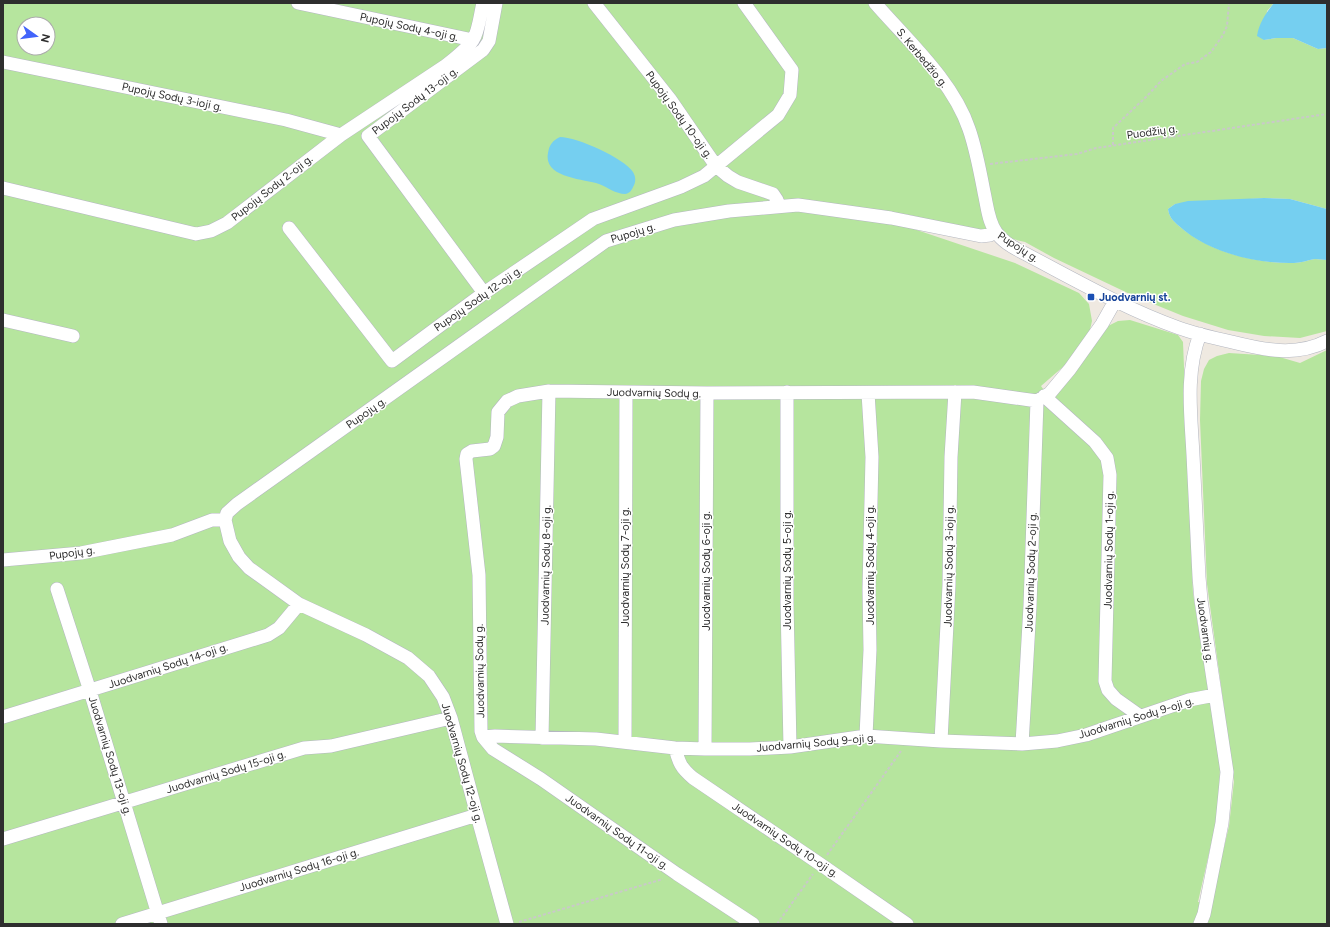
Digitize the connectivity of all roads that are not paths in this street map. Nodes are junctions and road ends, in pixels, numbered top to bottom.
1 (298, 3) edge
2 (483, 3) edge
3 (496, 3) edge
4 (594, 3) edge
5 (744, 3) edge
6 (875, 3) edge
7 (473, 40) junction
8 (3, 62) edge
9 (341, 135) junction
10 (716, 166) junction
11 (3, 188) edge
12 (778, 206) junction
13 (289, 228) dead end
14 (996, 232) junction
15 (484, 294) junction
16 (1115, 301) junction
17 (3, 320) edge
18 (1200, 334) junction
19 (73, 336) dead end
20 (1327, 341) edge
21 (549, 391) junction
22 (787, 392) junction
23 (955, 392) junction
24 (626, 393) junction
25 (707, 393) junction
26 (868, 393) junction
27 (1041, 398) junction
28 (225, 520) junction
29 (3, 560) edge
30 (57, 589) dead end
31 (299, 604) junction
32 (90, 691) junction
33 (1215, 695) junction
34 (1140, 716) junction
35 (3, 717) edge
36 (452, 718) junction
37 (866, 736) junction
38 (483, 737) junction
39 (542, 738) junction
40 (941, 741) junction
41 (625, 742) junction
42 (1022, 744) junction
43 (790, 747) junction
44 (675, 748) junction
45 (705, 749) junction
46 (124, 802) junction
47 (477, 815) junction
48 (3, 839) edge
49 (160, 918) edge
50 (122, 924) edge
51 (507, 924) edge
52 (753, 924) edge
53 (907, 924) edge
54 (1200, 924) edge

1 - 7 street, Pupojų Sodų 4-oji g.
2 - 7 street, Pupojų Sodų 2-oji g.
3 - 15 street, Pupojų Sodų 13-oji g.
4 - 10 street, Pupojų Sodų 10-oji g.
5 - 10 street, Pupojų Sodų 12-oji g.
6 - 14 street, S. Kerbedžio g.
7 - 9 street, Pupojų Sodų 2-oji g.
8 - 9 street, Pupojų Sodų 3-ioji g.
9 - 11 street, Pupojų Sodų 2-oji g.
10 - 12 street, Pupojų Sodų 10-oji g.
10 - 15 street, Pupojų Sodų 12-oji g.
12 - 14 street, Pupojų g.
12 - 28 street, Pupojų g.
13 - 15 street, Pupojų Sodų 12-oji g.
14 - 16 street, Pupojų g.
16 - 18 street, Pupojų g.
16 - 27 street
17 - 19 street
18 - 20 street, Pupojų g.
18 - 33 street, Juodvarnių g.
21 - 24 street, Juodvarnių Sodų g.
21 - 38 street, Juodvarnių Sodų g.
21 - 39 street, Juodvarnių Sodų 8-oji g.
22 - 25 street, Juodvarnių Sodų g.
22 - 26 street, Juodvarnių Sodų g.
22 - 43 street, Juodvarnių Sodų 5-oji g.
23 - 26 street, Juodvarnių Sodų g.
23 - 27 street, Juodvarnių Sodų g.
23 - 40 street, Juodvarnių Sodų 3-ioji g.
24 - 25 street, Juodvarnių Sodų g.
24 - 41 street, Juodvarnių Sodų 7-oji g.
25 - 45 street, Juodvarnių Sodų 6-oji g.
26 - 37 street, Juodvarnių Sodų 4-oji g.
27 - 34 street, Juodvarnių Sodų 1-oji g.
27 - 42 street, Juodvarnių Sodų 2-oji g.
28 - 29 street, Pupojų g.
28 - 31 street, Juodvarnių Sodų 12-oji g.
30 - 32 street, Juodvarnių Sodų 13-oji g.
31 - 32 street, Juodvarnių Sodų 14-oji g.
31 - 36 street, Juodvarnių Sodų 12-oji g.
32 - 35 street, Juodvarnių Sodų 14-oji g.
32 - 46 street, Juodvarnių Sodų 13-oji g.
33 - 34 street, Juodvarnių Sodų 9-oji g.
33 - 54 street, Juodvarnių g.
34 - 42 street, Juodvarnių Sodų 9-oji g.
36 - 46 street, Juodvarnių Sodų 15-oji g.
36 - 47 street, Juodvarnių Sodų 12-oji g.
37 - 40 street, Juodvarnių Sodų 9-oji g.
37 - 43 street, Juodvarnių Sodų 9-oji g.
38 - 39 street, Juodvarnių Sodų 9-oji g.
38 - 52 street, Juodvarnių Sodų 11-oji g.
39 - 41 street, Juodvarnių Sodų 9-oji g.
40 - 42 street, Juodvarnių Sodų 9-oji g.
41 - 44 street, Juodvarnių Sodų 9-oji g.
43 - 45 street, Juodvarnių Sodų 9-oji g.
44 - 45 street, Juodvarnių Sodų 9-oji g.
44 - 53 street, Juodvarnių Sodų 10-oji g.
46 - 48 street, Juodvarnių Sodų 15-oji g.
46 - 49 street, Juodvarnių Sodų 13-oji g.
47 - 49 street, Juodvarnių Sodų 16-oji g.
47 - 51 street, Juodvarnių Sodų 12-oji g.
49 - 50 street, Juodvarnių Sodų 16-oji g.

